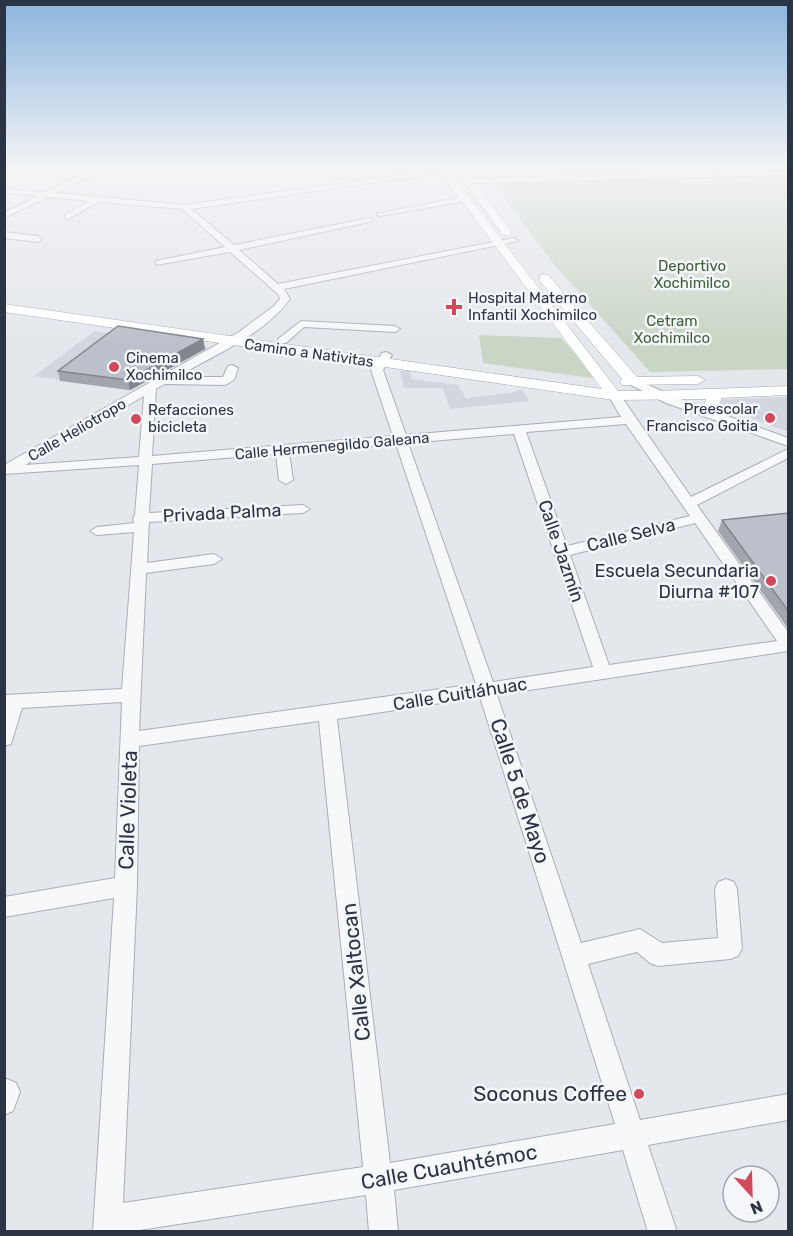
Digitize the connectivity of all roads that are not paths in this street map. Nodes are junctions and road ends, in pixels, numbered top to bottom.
1 (207, 227) edge
2 (342, 227) edge
3 (485, 227) edge
4 (503, 227) edge
5 (4, 236) edge
6 (38, 239) dead end
7 (514, 241) junction
8 (498, 244) junction
9 (233, 249) junction
10 (159, 263) dead end
11 (548, 283) junction
12 (531, 284) junction
13 (277, 287) junction
14 (4, 297) edge
15 (4, 308) edge
16 (572, 311) junction
17 (553, 312) junction
18 (395, 329) dead end
19 (243, 334) junction
20 (230, 341) junction
21 (282, 341) junction
22 (383, 359) junction
23 (232, 368) dead end
24 (789, 377) edge
25 (162, 380) junction
26 (633, 382) junction
27 (150, 388) junction
28 (611, 389) junction
29 (789, 392) edge
30 (714, 394) junction
31 (657, 396) junction
32 (719, 415) junction
33 (629, 420) junction
34 (519, 430) junction
35 (401, 440) junction
36 (789, 442) edge
37 (282, 450) junction
38 (789, 453) edge
39 (145, 461) junction
40 (6, 470) edge
41 (286, 480) dead end
42 (689, 503) junction
43 (303, 509) dead end
44 (699, 518) junction
45 (140, 522) junction
46 (97, 531) dead end
47 (562, 552) junction
48 (214, 560) dead end
49 (138, 569) junction
50 (789, 645) edge
51 (603, 672) junction
52 (487, 690) junction
53 (131, 695) junction
54 (9, 702) edge
55 (327, 713) junction
56 (4, 739) edge
57 (131, 740) junction
58 (126, 886) junction
59 (726, 889) dead end
60 (4, 907) edge
61 (574, 956) junction
62 (789, 1107) edge
63 (630, 1135) junction
64 (379, 1179) junction
65 (107, 1226) edge
66 (384, 1232) edge
67 (663, 1232) edge

1 - 9 street
2 - 9 street
3 - 8 main road
4 - 7 main road
5 - 6 street
7 - 8 street
7 - 11 main road
8 - 12 main road
8 - 13 street
9 - 10 street
9 - 13 street
11 - 12 main road
11 - 16 main road
12 - 17 main road
13 - 19 street, Calle Heliotropo
14 - 19 main road, Camino a Nativitas
15 - 20 main road, Camino a Nativitas
16 - 17 main road
16 - 26 main road
17 - 28 main road
18 - 21 street
19 - 20 street, Calle Heliotropo
19 - 21 main road, Camino a Nativitas
20 - 22 main road, Camino a Nativitas
20 - 25 street, Calle Heliotropo
21 - 22 main road, Camino a Nativitas
22 - 28 main road, Camino a Nativitas
22 - 35 street, Calle 5 de Mayo
23 - 25 street
24 - 26 main road
25 - 27 street, Calle Heliotropo
26 - 28 main road
26 - 31 street
27 - 39 street, Calle Violeta
27 - 40 street, Calle Heliotropo
28 - 31 main road
28 - 33 street
29 - 30 main road
30 - 31 main road
30 - 32 main road
31 - 32 street
32 - 36 street
33 - 34 street, Calle Hermenegildo Galeana
33 - 42 street
34 - 35 street, Calle Hermenegildo Galeana
34 - 47 street, Calle Jazmín
35 - 37 street, Calle Hermenegildo Galeana
35 - 52 street, Calle 5 de Mayo
37 - 39 street, Calle Hermenegildo Galeana
37 - 41 street
38 - 42 street, Calle Selva
39 - 40 street, Calle Hermenegildo Galeana
39 - 45 street, Calle Violeta
42 - 44 street
43 - 45 street, Privada Palma
44 - 47 street, Calle Selva
44 - 50 street
45 - 46 street, Privada Palma
45 - 49 street, Calle Violeta
47 - 51 street, Calle Jazmín
48 - 49 street
49 - 53 street, Calle Violeta
50 - 51 street, Calle Cuitláhuac
51 - 52 street, Calle Cuitláhuac
52 - 55 street, Calle Cuitláhuac
52 - 61 street, Calle 5 de Mayo
53 - 54 street
53 - 57 street, Calle Violeta
54 - 56 street
55 - 57 street, Calle Cuitláhuac
55 - 64 street, Calle Xaltocan
57 - 58 street, Calle Violeta
58 - 60 street
58 - 65 street, Calle Violeta
59 - 61 street
61 - 63 street, Calle 5 de Mayo
62 - 63 street, Calle Cuauhtémoc
63 - 64 street, Calle Cuauhtémoc
63 - 67 street, Calle 5 de Mayo
64 - 65 street, Calle Cuauhtémoc
64 - 66 street, Calle Xaltocan

